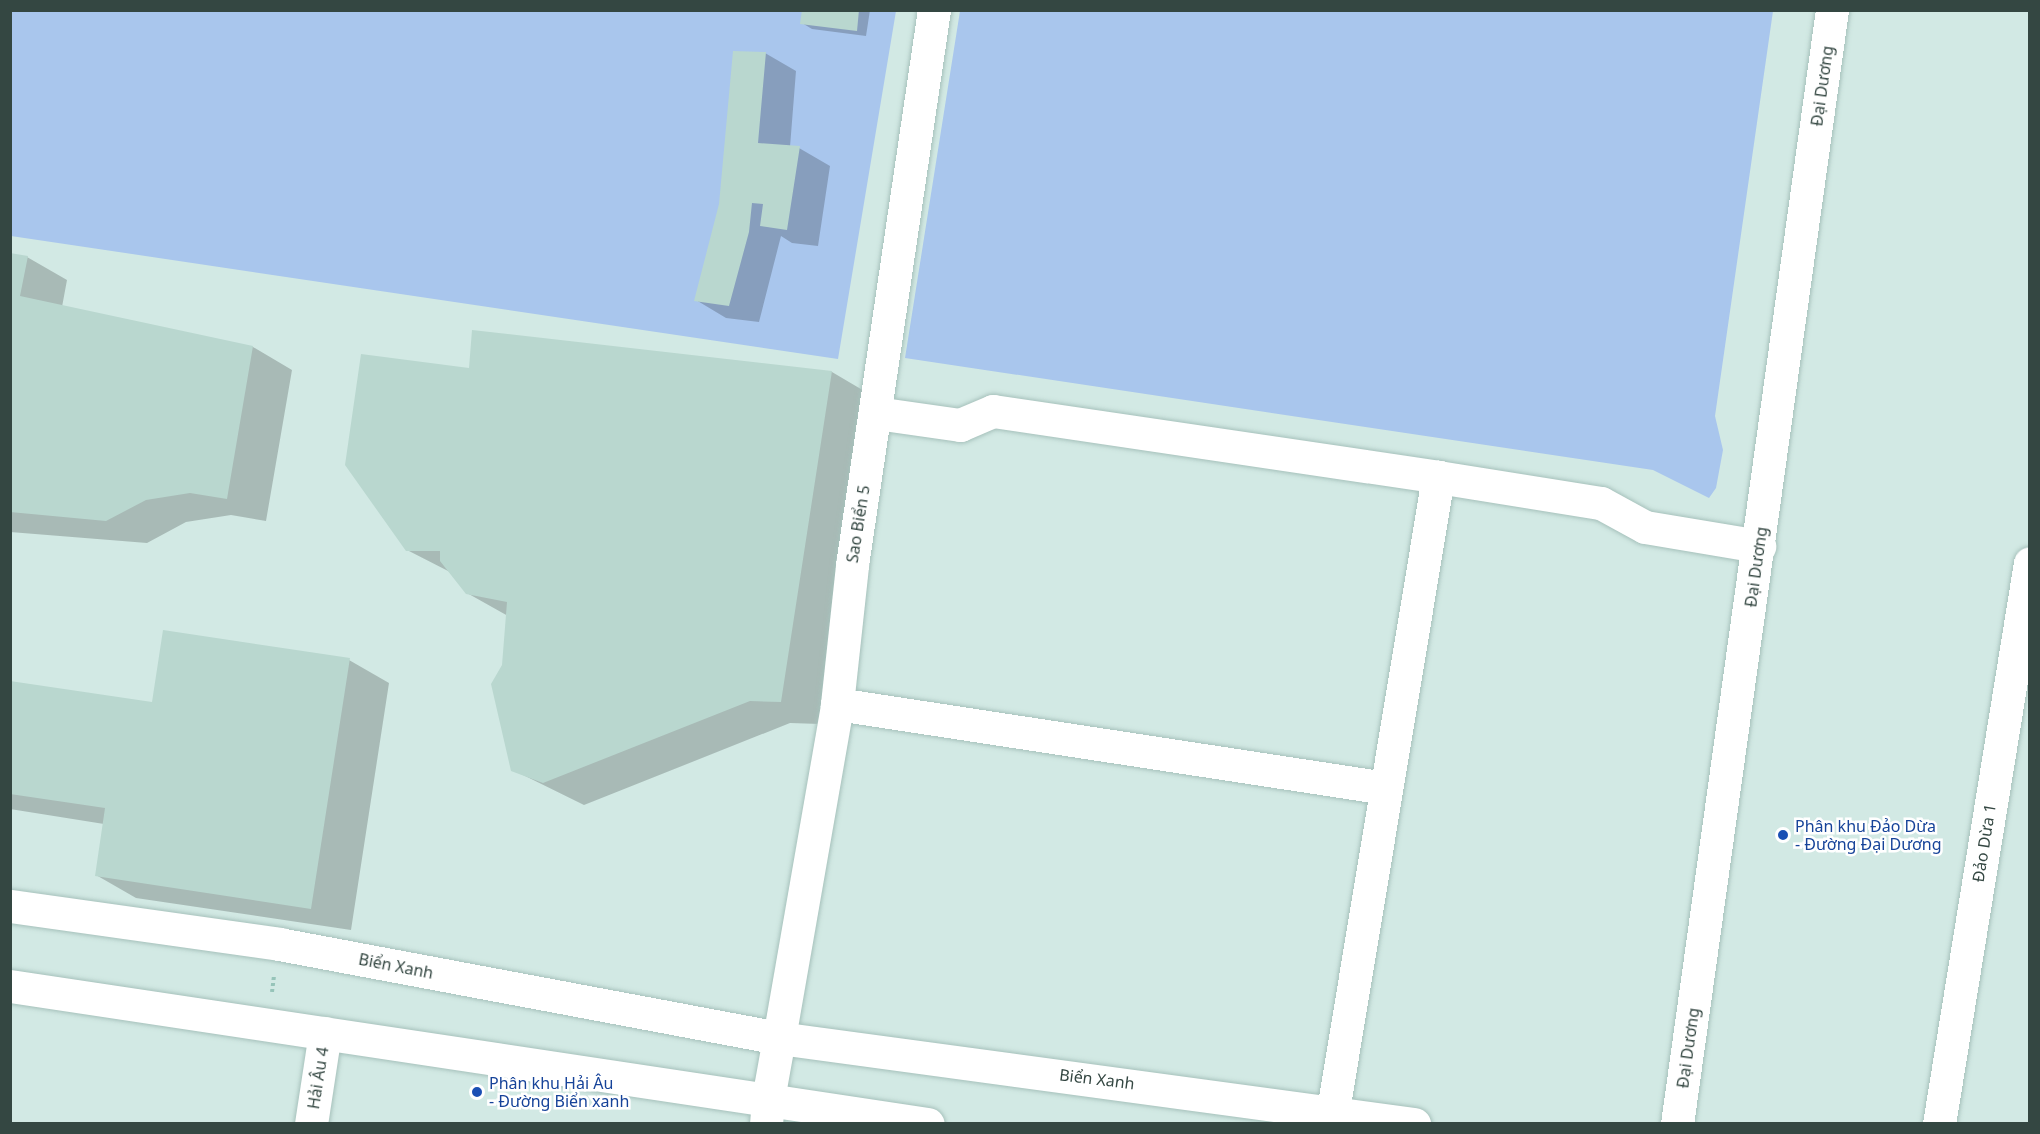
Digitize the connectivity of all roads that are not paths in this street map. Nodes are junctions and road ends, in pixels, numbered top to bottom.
1 (934, 10) edge
2 (1832, 10) edge
3 (876, 413) junction
4 (1438, 477) junction
5 (1760, 546) junction
6 (2030, 563) edge
7 (837, 704) junction
8 (1386, 788) junction
9 (10, 906) edge
10 (10, 986) edge
11 (325, 1033) junction
12 (779, 1038) junction
13 (1333, 1110) junction
14 (767, 1111) edge
15 (311, 1124) edge
16 (928, 1124) edge
17 (1414, 1124) edge
18 (1677, 1124) edge
19 (1939, 1124) edge

1 - 3 street, Sao Biển 5
2 - 5 street, Đại Dương
3 - 4 street
3 - 7 street, Sao Biển 5
4 - 5 street
4 - 8 street
5 - 18 street, Đại Dương
6 - 19 street, Đảo Dừa 1
7 - 8 street
7 - 12 street, Sao Biển 5
8 - 13 street
9 - 12 street, Biển Xanh
10 - 11 street
11 - 14 street
11 - 15 street, Hải Âu 4
12 - 13 street, Biển Xanh
12 - 14 street
13 - 17 street, Biển Xanh
14 - 16 street

